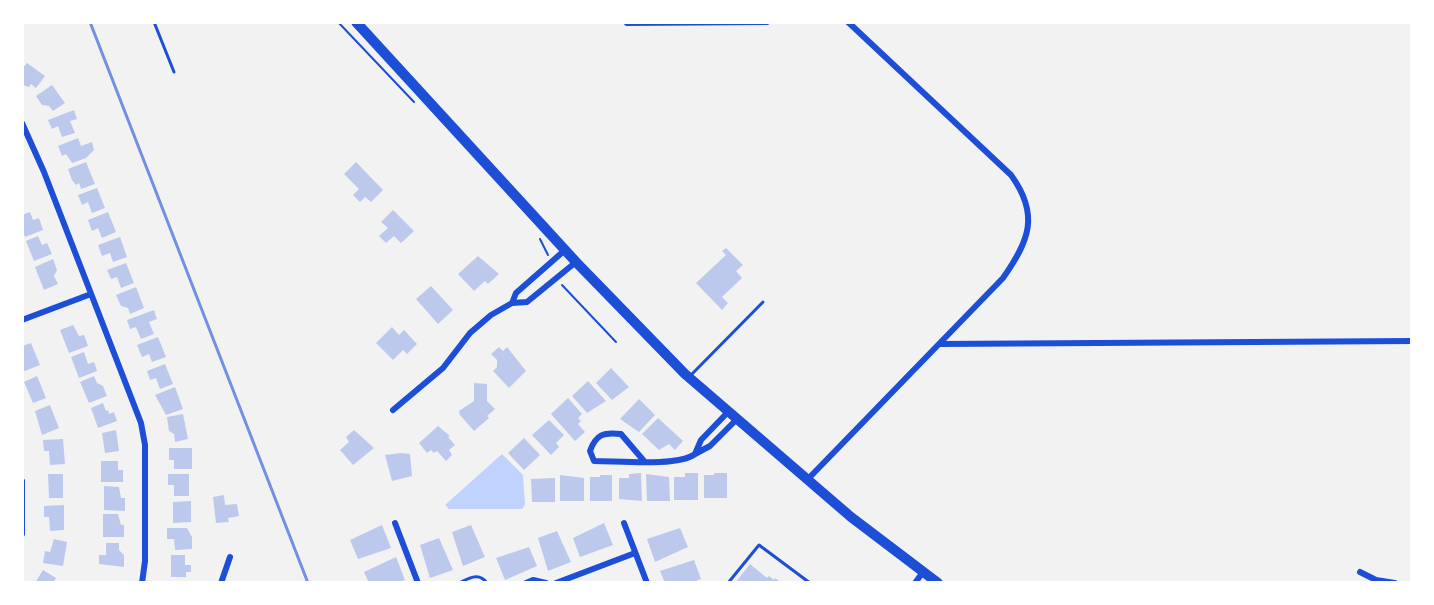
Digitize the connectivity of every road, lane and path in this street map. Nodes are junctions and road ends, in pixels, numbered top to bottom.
1 (154, 22) edge
2 (338, 22) edge
3 (356, 22) edge
4 (767, 22) edge
5 (848, 22) edge
6 (628, 23) edge
7 (174, 72) dead end
8 (414, 103) dead end
9 (22, 123) edge
10 (538, 235) dead end
11 (565, 250) junction
12 (553, 260) junction
13 (576, 262) junction
14 (557, 279) junction
15 (91, 294) junction
16 (763, 302) dead end
17 (512, 303) junction
18 (22, 320) edge
19 (1412, 341) edge
20 (616, 342) dead end
21 (940, 344) junction
22 (689, 377) junction
23 (393, 410) dead end
24 (733, 416) junction
25 (695, 454) junction
26 (644, 461) junction
27 (808, 479) junction
28 (22, 481) edge
29 (395, 523) dead end
30 (624, 523) dead end
31 (22, 534) edge
32 (635, 553) junction
33 (230, 557) dead end
34 (923, 572) junction
35 (1360, 572) dead end
36 (142, 583) edge
37 (221, 583) edge
38 (418, 583) edge
39 (459, 583) edge
40 (487, 583) edge
41 (526, 583) edge
42 (546, 583) edge
43 (556, 583) edge
44 (647, 583) edge
45 (728, 583) edge
46 (810, 583) edge
47 (915, 583) edge
48 (938, 583) edge
49 (1395, 583) edge

1 - 7 lane
2 - 8 path
3 - 11 main road
4 - 6 street
5 - 21 street
9 - 15 street
10 - 12 path
11 - 12 street
11 - 13 main road
12 - 17 street
13 - 14 street
13 - 22 main road
14 - 17 street
14 - 20 path
15 - 18 street
15 - 36 street
16 - 22 lane
17 - 23 street
19 - 21 street
21 - 27 street
22 - 24 main road
24 - 25 street
24 - 25 street
24 - 27 main road
25 - 26 street
26 - 26 street
27 - 34 main road
28 - 31 street
29 - 38 street
30 - 32 street
32 - 43 street
32 - 44 street
33 - 37 street
34 - 47 street
34 - 48 main road
35 - 49 street
39 - 40 lane
41 - 42 street
45 - 46 lane

